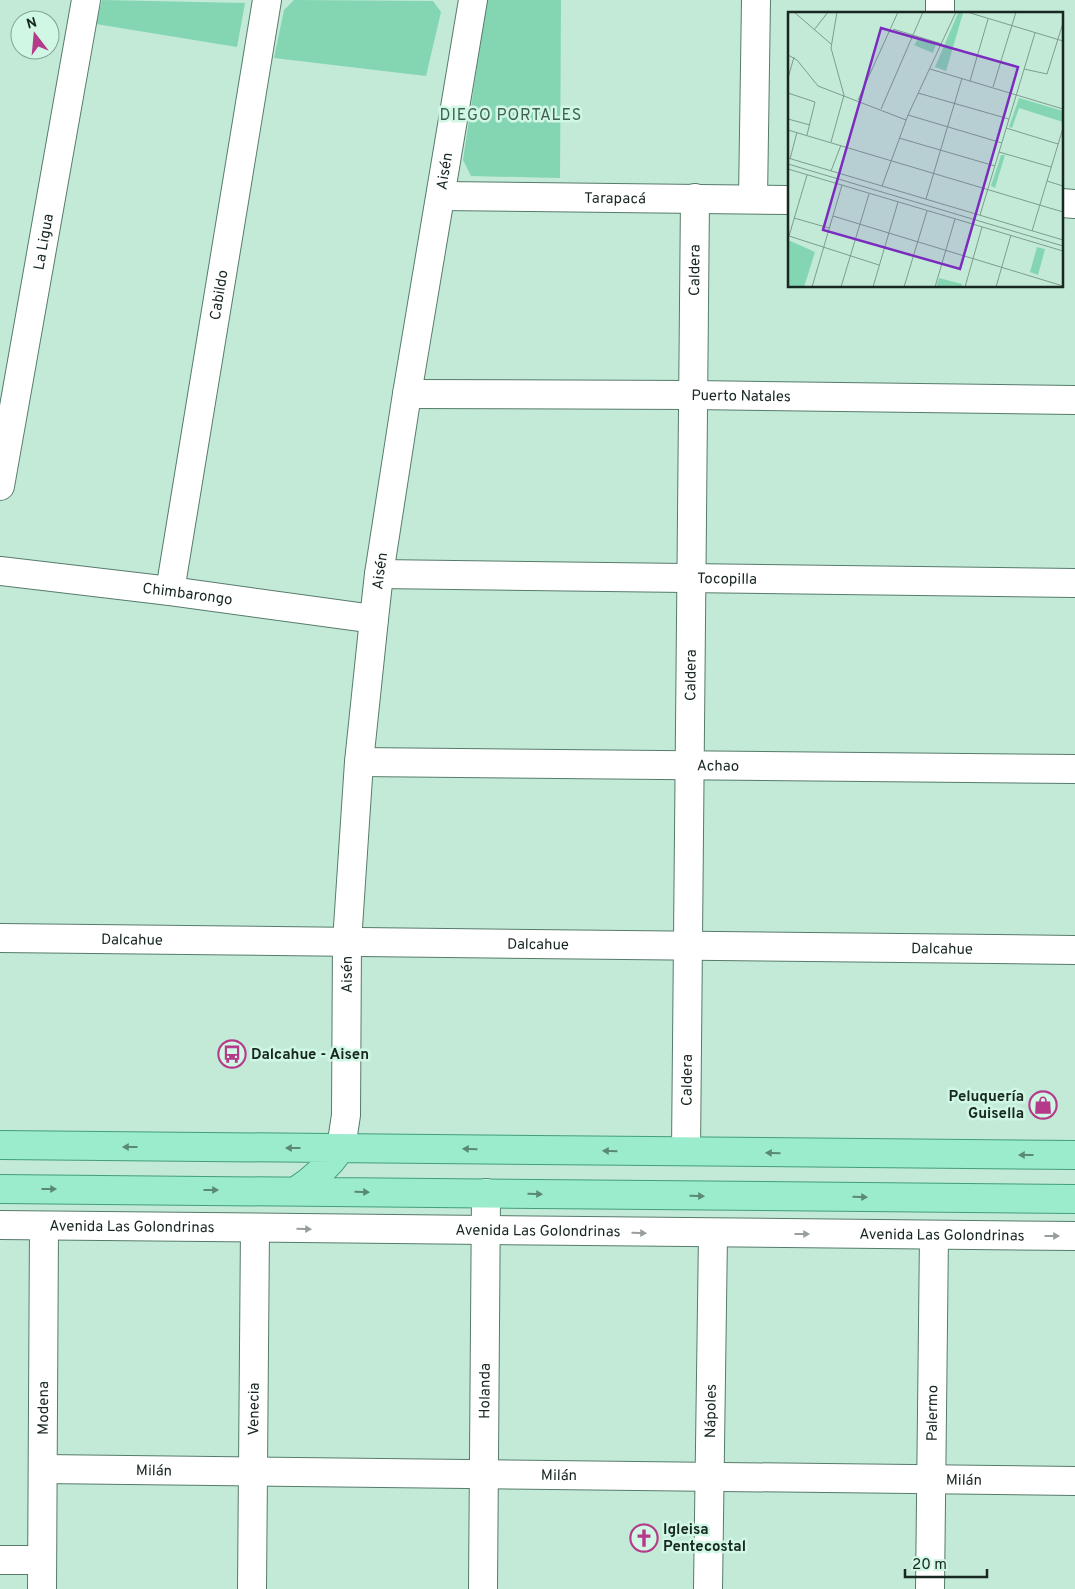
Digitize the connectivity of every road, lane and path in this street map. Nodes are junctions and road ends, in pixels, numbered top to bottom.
1 (86, 0) edge
2 (267, 0) edge
3 (474, 0) edge
4 (756, 0) edge
5 (441, 196) junction
6 (695, 198) junction
7 (753, 199) junction
8 (788, 200) edge
9 (1062, 203) edge
10 (1075, 204) edge
11 (407, 394) junction
12 (693, 394) junction
13 (1075, 400) edge
14 (0, 486) edge
15 (0, 570) edge
16 (379, 574) junction
17 (692, 578) junction
18 (1075, 583) edge
19 (170, 591) junction
20 (374, 619) junction
21 (359, 762) junction
22 (690, 765) junction
23 (1075, 769) edge
24 (0, 938) edge
25 (347, 942) junction
26 (688, 946) junction
27 (1075, 950) edge
28 (0, 1146) edge
29 (341, 1148) junction
30 (518, 1150) junction
31 (686, 1151) junction
32 (1075, 1155) edge
33 (0, 1189) edge
34 (296, 1191) junction
35 (486, 1194) junction
36 (1075, 1199) edge
37 (0, 1225) edge
38 (44, 1226) junction
39 (255, 1228) junction
40 (486, 1231) junction
41 (713, 1234) junction
42 (934, 1236) junction
43 (1075, 1236) edge
44 (43, 1468) junction
45 (253, 1471) junction
46 (484, 1474) junction
47 (710, 1477) junction
48 (930, 1480) junction
49 (1075, 1482) edge
50 (0, 1560) edge
51 (42, 1560) junction
52 (42, 1589) edge
53 (252, 1589) edge
54 (483, 1589) edge
55 (708, 1589) edge
56 (930, 1589) edge

1 - 14 street, La Ligua
2 - 19 street, Cabildo
3 - 5 street, Aisén
4 - 7 street
5 - 6 street, Tarapacá
5 - 11 street, Aisén
6 - 7 street, Tarapacá
6 - 12 street, Caldera
7 - 8 street, Tarapacá
9 - 10 street
11 - 12 street, Puerto Natales
11 - 16 street, Aisén
12 - 13 street, Puerto Natales
12 - 17 street, Caldera
15 - 19 street, Chimbarongo
16 - 17 street, Tocopilla
16 - 20 street, Aisén
17 - 18 street, Tocopilla
17 - 22 street, Caldera
19 - 20 street, Chimbarongo
20 - 21 street, Aisén
21 - 22 street, Achao
21 - 25 street, Aisén
22 - 23 street, Achao
22 - 26 street, Caldera
24 - 25 street, Dalcahue
25 - 26 street, Dalcahue
25 - 29 street, Aisén
26 - 27 street, Dalcahue
26 - 31 street, Caldera
29 -> 28 main road
30 -> 29 main road
29 - 34 main road
31 -> 30 main road
30 - 35 main road
32 -> 31 main road
33 -> 34 main road
34 -> 35 main road
35 -> 36 main road
35 - 40 street, Holanda
37 - 38 street, Avenida Las Golondrinas
38 - 39 street, Avenida Las Golondrinas
38 - 44 street, Modena
39 -> 40 street, Avenida Las Golondrinas
39 - 45 street, Venecia
40 -> 41 street, Avenida Las Golondrinas
40 - 46 street, Holanda
41 -> 42 street, Avenida Las Golondrinas
41 - 47 street, Nápoles
42 -> 43 street, Avenida Las Golondrinas
42 - 48 street, Palermo
44 - 45 street, Milán
44 - 51 street, Modena
45 - 46 street, Milán
45 - 53 street, Venecia
46 - 47 street, Milán
46 - 54 street, Holanda
47 - 48 street, Milán
47 - 55 street, Nápoles
48 - 49 street, Milán
48 - 56 street, Palermo
50 - 51 street
51 - 52 street, Modena

